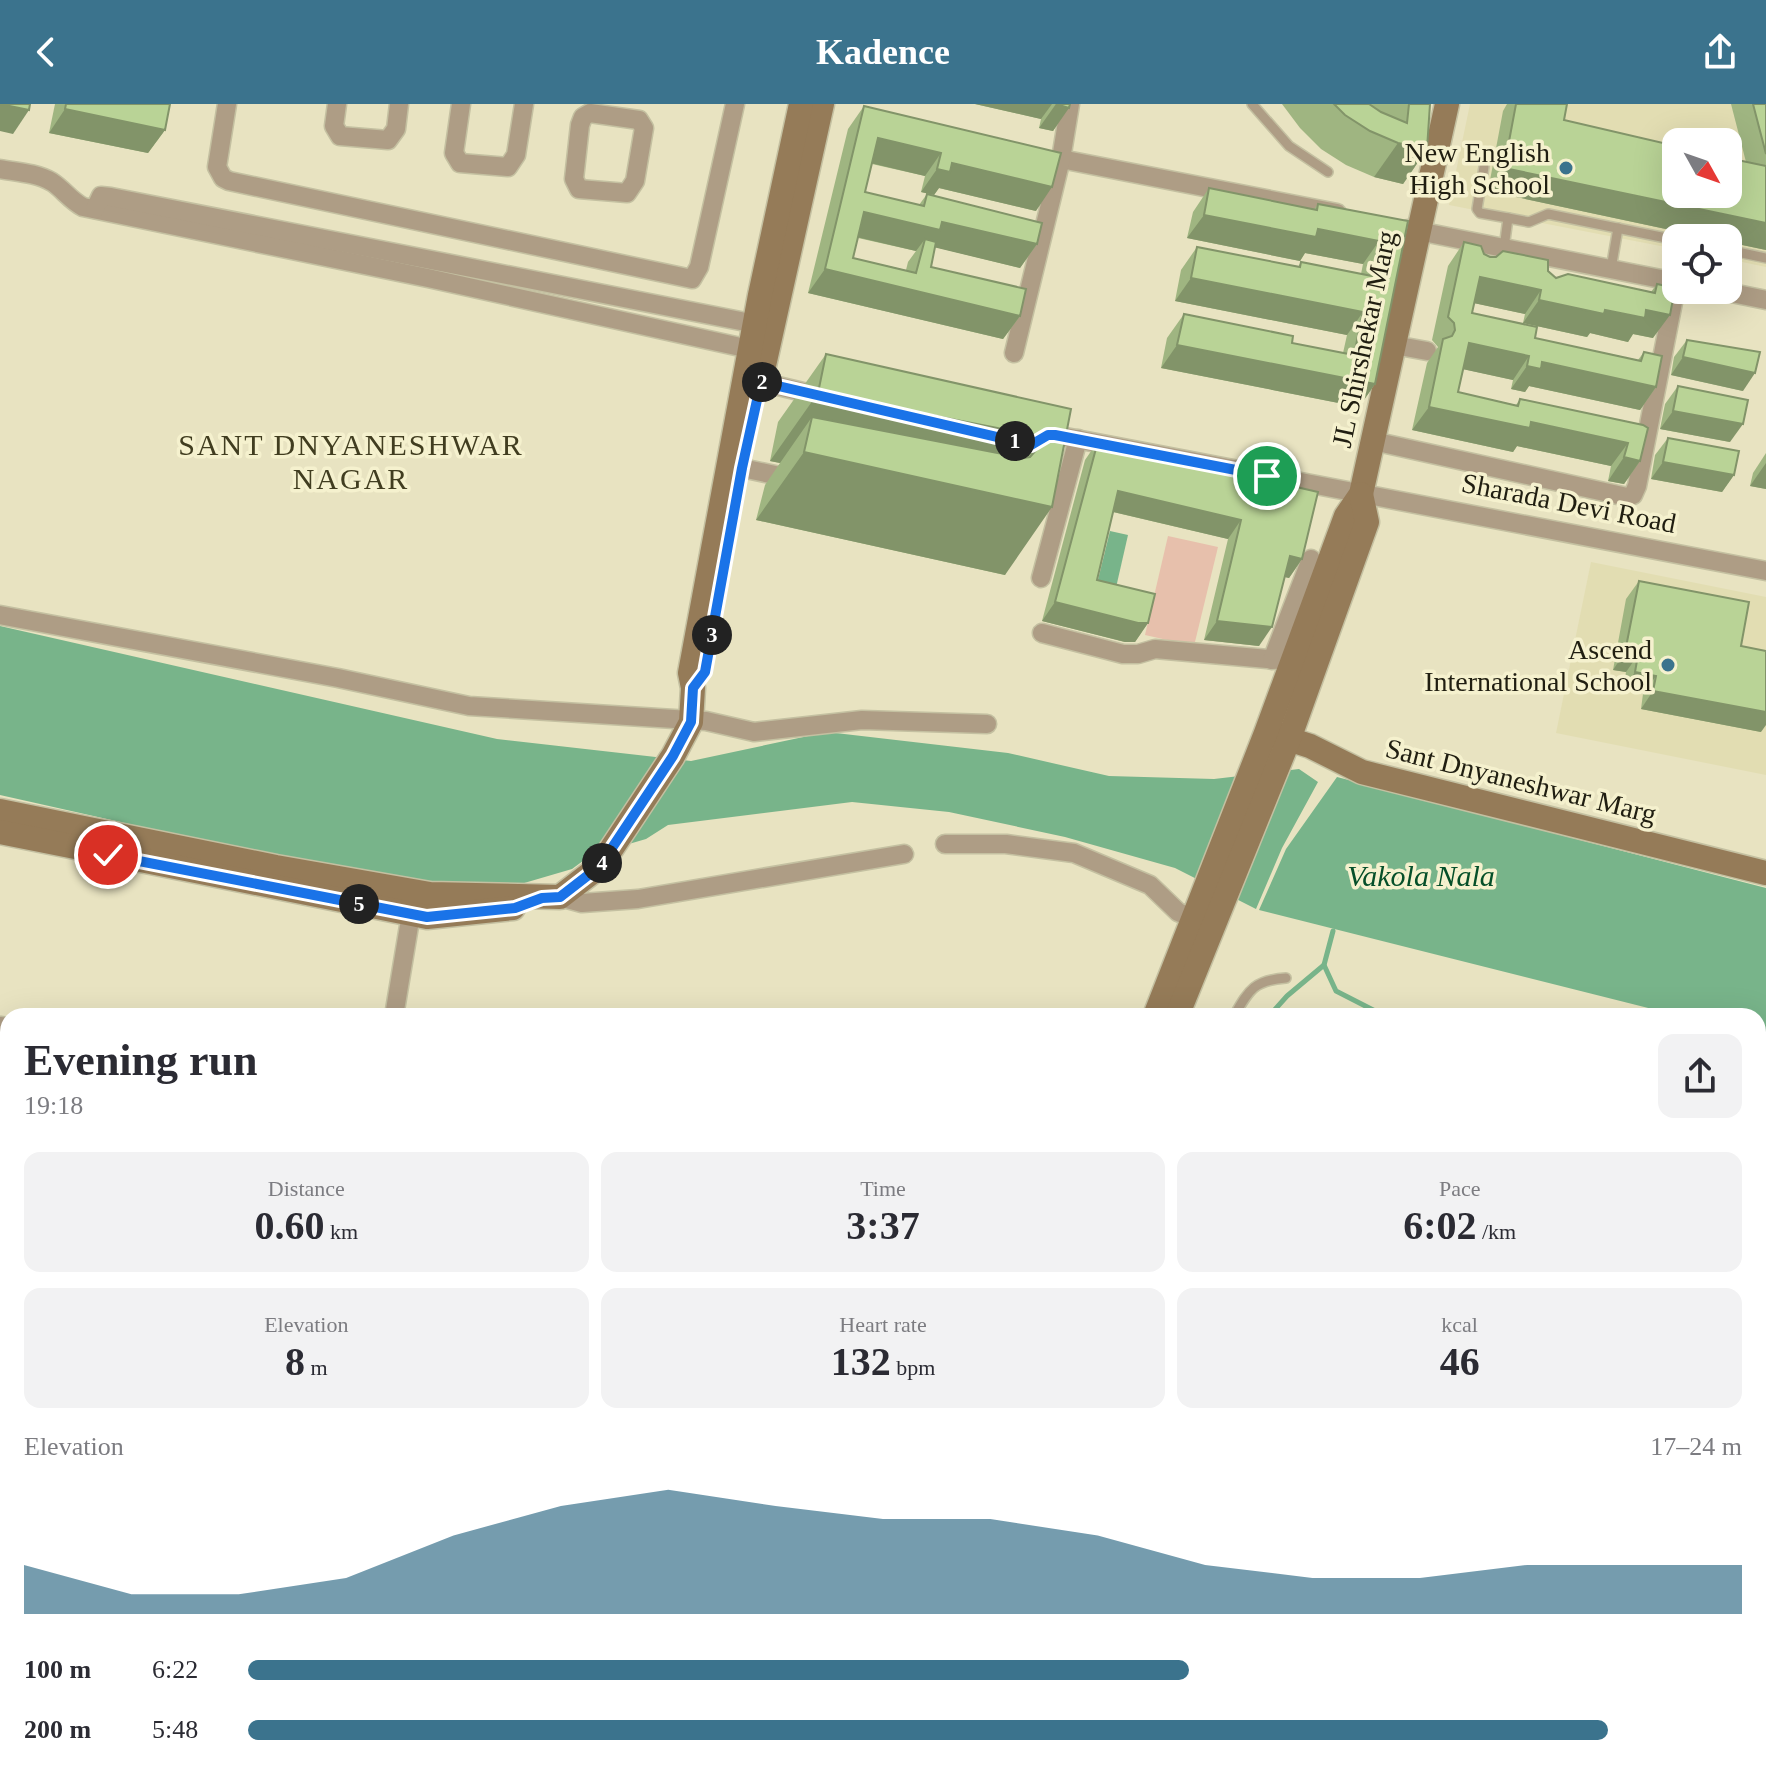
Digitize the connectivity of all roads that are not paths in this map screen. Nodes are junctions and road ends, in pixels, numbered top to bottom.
1 (227, 104) edge
2 (337, 104) edge
3 (399, 104) edge
4 (461, 104) edge
5 (524, 104) edge
6 (735, 104) edge
7 (1070, 104) edge
8 (1252, 104) edge
9 (811, 106) edge
10 (616, 110) edge
11 (1441, 111) edge
12 (1061, 159) junction
13 (1484, 167) dead end
14 (0, 169) edge
15 (1328, 172) dead end
16 (1359, 217) edge
17 (1508, 218) junction
18 (1388, 224) edge
19 (1618, 228) junction
20 (1418, 231) junction
21 (248, 232) junction
22 (1662, 237) edge
23 (1504, 248) junction
24 (1742, 253) edge
25 (1550, 257) junction
26 (1766, 258) edge
27 (1611, 269) junction
28 (1545, 279) edge
29 (1662, 281) edge
30 (1742, 295) edge
31 (1766, 300) edge
32 (1675, 304) edge
33 (695, 312) junction
34 (763, 326) junction
35 (692, 337) junction
36 (1394, 345) junction
37 (1427, 351) dead end
38 (758, 352) junction
39 (1014, 353) dead end
40 (761, 382) junction
41 (836, 399) edge
42 (1078, 439) junction
43 (1373, 441) junction
44 (1031, 445) edge
45 (742, 468) junction
46 (805, 481) edge
47 (1361, 494) junction
48 (730, 499) junction
49 (1766, 571) edge
50 (1041, 578) dead end
51 (0, 615) edge
52 (1042, 633) dead end
53 (1281, 662) junction
54 (1314, 671) junction
55 (691, 722) junction
56 (987, 724) dead end
57 (1277, 736) junction
58 (1268, 761) junction
59 (0, 811) edge
60 (0, 832) edge
61 (48, 832) junction
62 (945, 844) dead end
63 (904, 854) dead end
64 (1766, 873) edge
65 (551, 898) junction
66 (413, 902) junction
67 (1193, 916) junction
68 (1286, 978) dead end
69 (395, 1008) edge
70 (1158, 1008) edge
71 (1180, 1008) edge
72 (1239, 1008) edge

1 - 6 street
2 - 3 street
4 - 5 street
7 - 12 street
8 - 15 lane
9 - 34 street
9 - 34 street
10 - 10 street
11 - 20 street, JL Shirshekar Marg
12 - 16 street
12 - 39 street
13 - 17 lane
14 - 21 street
17 - 19 lane
17 - 23 lane
18 - 20 street
19 - 22 lane
19 - 27 lane
20 - 23 street
20 - 36 street, JL Shirshekar Marg
21 - 33 street
21 - 35 street
23 - 25 street
24 - 26 lane
25 - 27 street
25 - 28 street
27 - 29 street
30 - 31 street
32 - 43 street
33 - 34 street
33 - 35 street
34 - 38 street
35 - 38 street
36 - 37 street
36 - 43 street, JL Shirshekar Marg
38 - 40 street
38 - 48 street
40 - 41 street
40 - 45 street
42 - 44 street, Sharada Devi Road
42 - 47 street, Sharada Devi Road
42 - 50 street
43 - 47 street, JL Shirshekar Marg
45 - 46 street
45 - 48 street
47 - 49 street, Sharada Devi Road
47 - 53 street
47 - 54 street
48 - 55 street
51 - 55 street
52 - 53 street
53 - 54 street
53 - 57 street
54 - 57 street
55 - 56 street
55 - 65 street
57 - 58 street
57 - 64 street, Sant Dnyaneshwar Marg
58 - 67 street
58 - 71 street
59 - 61 street
60 - 61 street
61 - 66 street
62 - 67 street
63 - 65 street
65 - 66 street
66 - 69 street
67 - 70 street
68 - 72 lane

